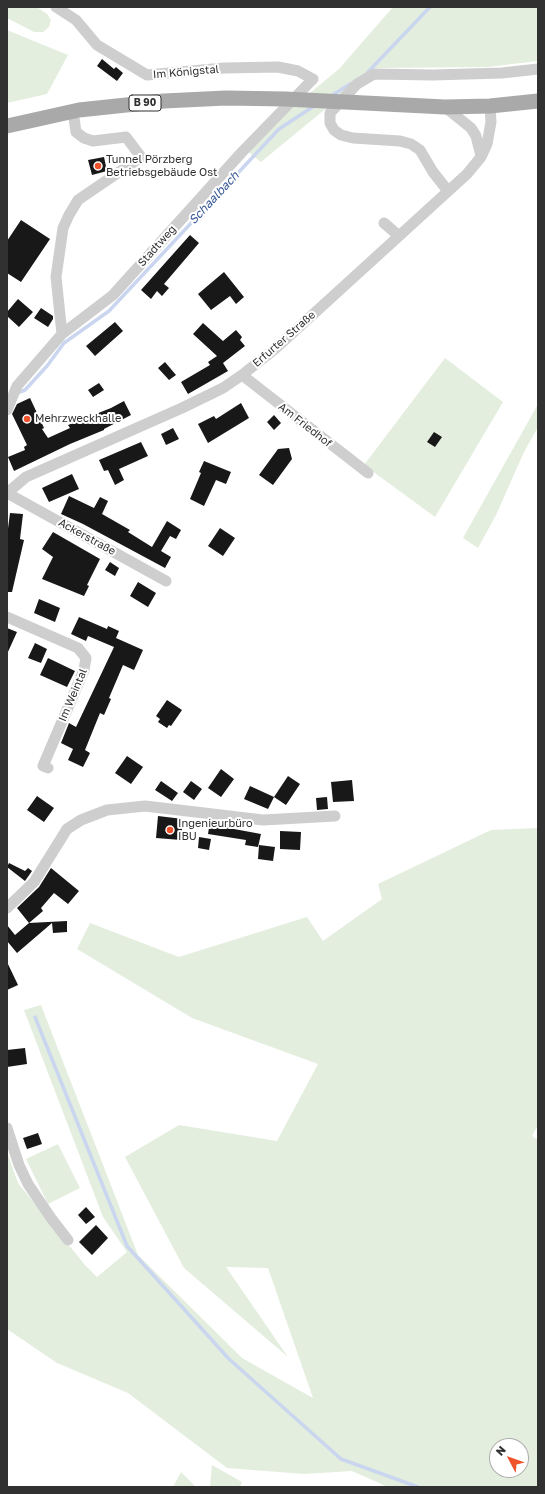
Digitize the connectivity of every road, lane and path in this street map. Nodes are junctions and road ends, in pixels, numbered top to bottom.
1 (56, 7) edge
2 (538, 69) edge
3 (313, 79) joint
4 (538, 102) edge
5 (490, 106) junction
6 (445, 107) junction
7 (73, 111) junction
8 (7, 126) edge
9 (481, 157) junction
10 (448, 191) junction
11 (384, 223) dead end
12 (399, 236) junction
13 (62, 334) junction
14 (242, 375) junction
15 (8, 408) edge
16 (368, 473) dead end
17 (7, 493) edge
18 (166, 580) dead end
19 (7, 617) edge
20 (48, 768) dead end
21 (335, 816) dead end
22 (7, 908) edge
23 (7, 1128) edge
24 (68, 1240) dead end

1 - 3 street, Im Königstal
2 - 10 street
3 - 13 street, Stadtweg
4 - 5 main road, B 90
5 - 6 main road, B 90
5 - 9 street, Erfurter Straße
6 - 7 main road, B 90
6 - 9 street
7 - 8 main road, B 90
7 - 13 street
9 - 10 street, Erfurter Straße
10 - 12 street, Erfurter Straße
11 - 12 street
12 - 14 street, Erfurter Straße
13 - 15 street, Stadtweg
14 - 16 street, Am Friedhof
14 - 17 street, Erfurter Straße
17 - 18 street, Ackerstraße
19 - 20 street, Im Weintal
21 - 22 street
23 - 24 street

